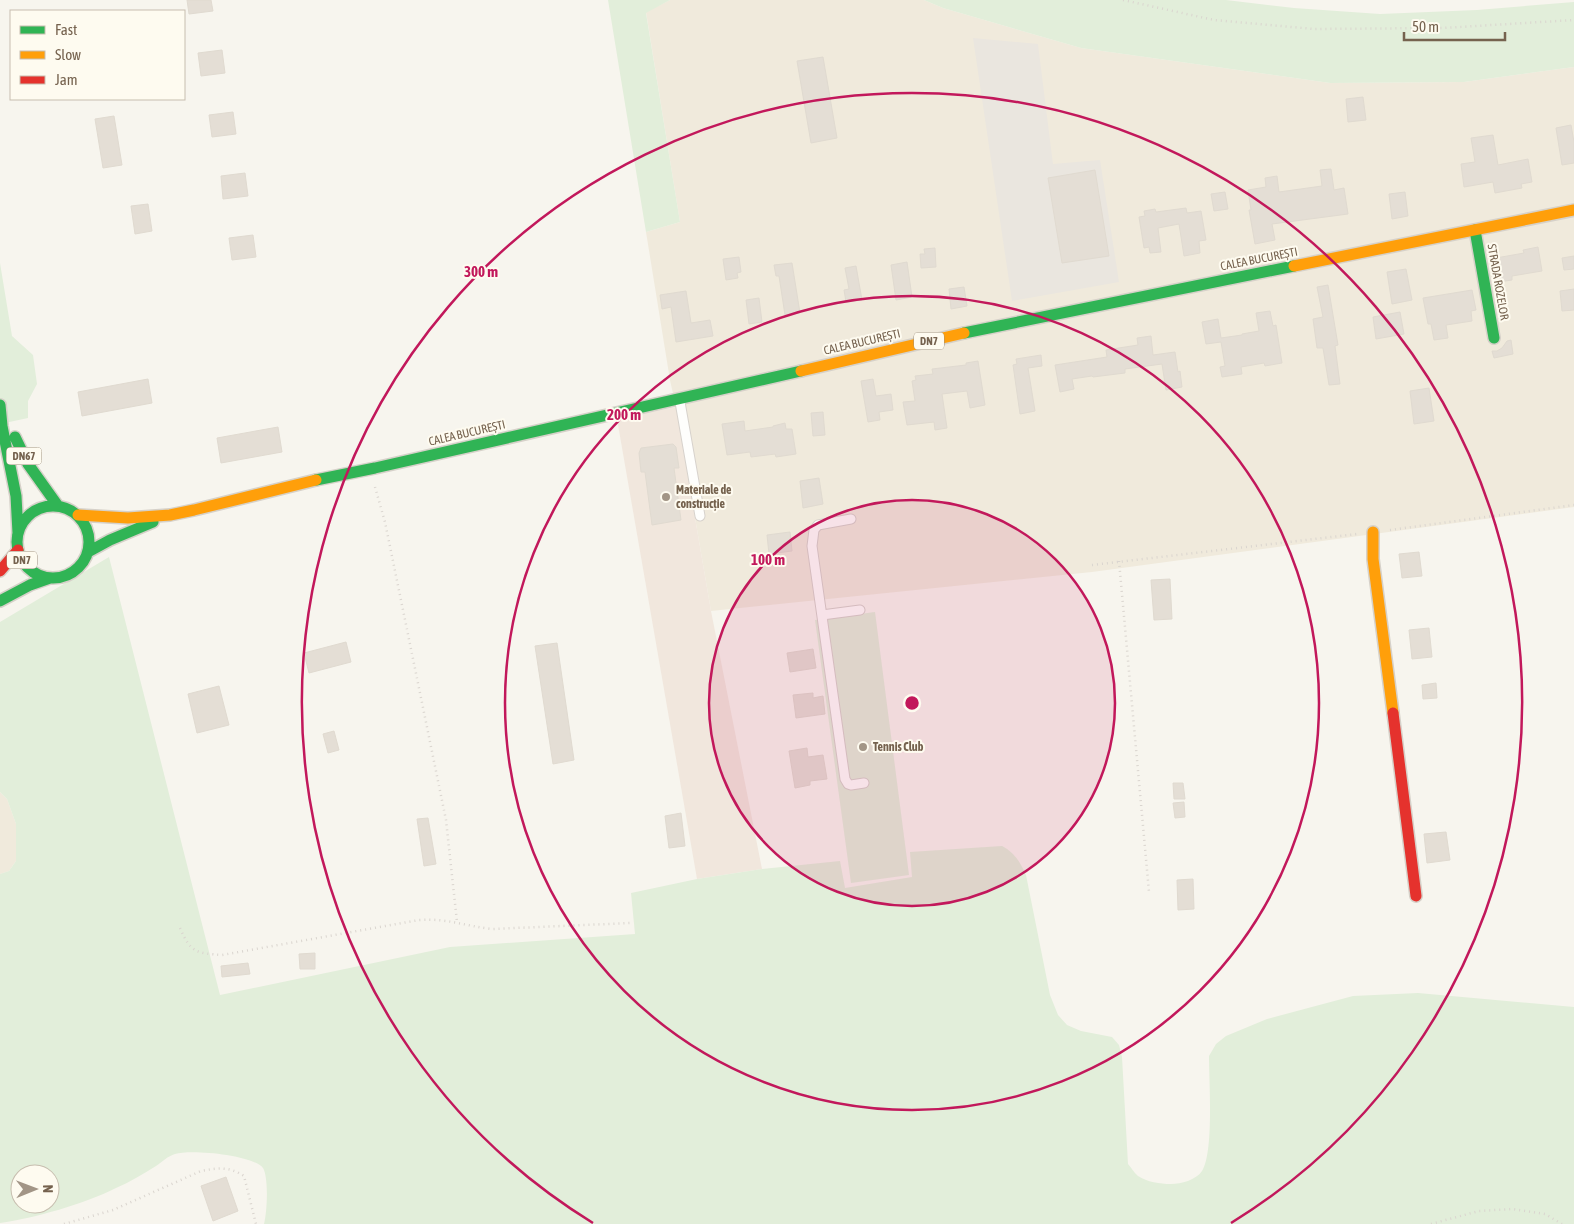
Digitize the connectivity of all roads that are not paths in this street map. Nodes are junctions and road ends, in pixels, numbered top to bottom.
1 (1574, 210) edge
2 (1475, 230) junction
3 (1494, 338) dead end
4 (679, 399) junction
5 (0, 400) edge
6 (0, 405) edge
7 (58, 506) junction
8 (78, 515) junction
9 (159, 516) junction
10 (700, 516) dead end
11 (851, 519) dead end
12 (1373, 532) road end
13 (18, 534) junction
14 (18, 550) junction
15 (88, 552) junction
16 (0, 571) edge
17 (50, 578) junction
18 (0, 601) edge
19 (860, 610) dead end
20 (822, 615) junction
21 (864, 783) dead end
22 (1416, 896) dead end

1 - 2 main road, CALEA BUCUREȘTI / DN7
2 - 3 main road, STRADA ROZELOR
2 - 4 main road, CALEA BUCUREȘTI / DN7
4 - 9 main road, CALEA BUCUREȘTI / DN7
4 - 10 lane
5 - 7 main road, DN67
6 - 13 main road, DN67
7 - 8 main road, CALEA BUCUREȘTI / DN7
7 - 13 main road, DN7
8 - 9 main road, CALEA BUCUREȘTI / DN7
8 - 15 main road
9 - 15 main road, CALEA BUCUREȘTI / DN7
11 - 20 lane
12 - 22 main road
13 - 14 main road, DN7
14 - 16 main road, DN7
14 - 17 main road, DN7
15 - 17 main road, CALEA BUCUREȘTI / DN7
17 - 18 main road, DN7
19 - 20 lane
20 - 21 lane

